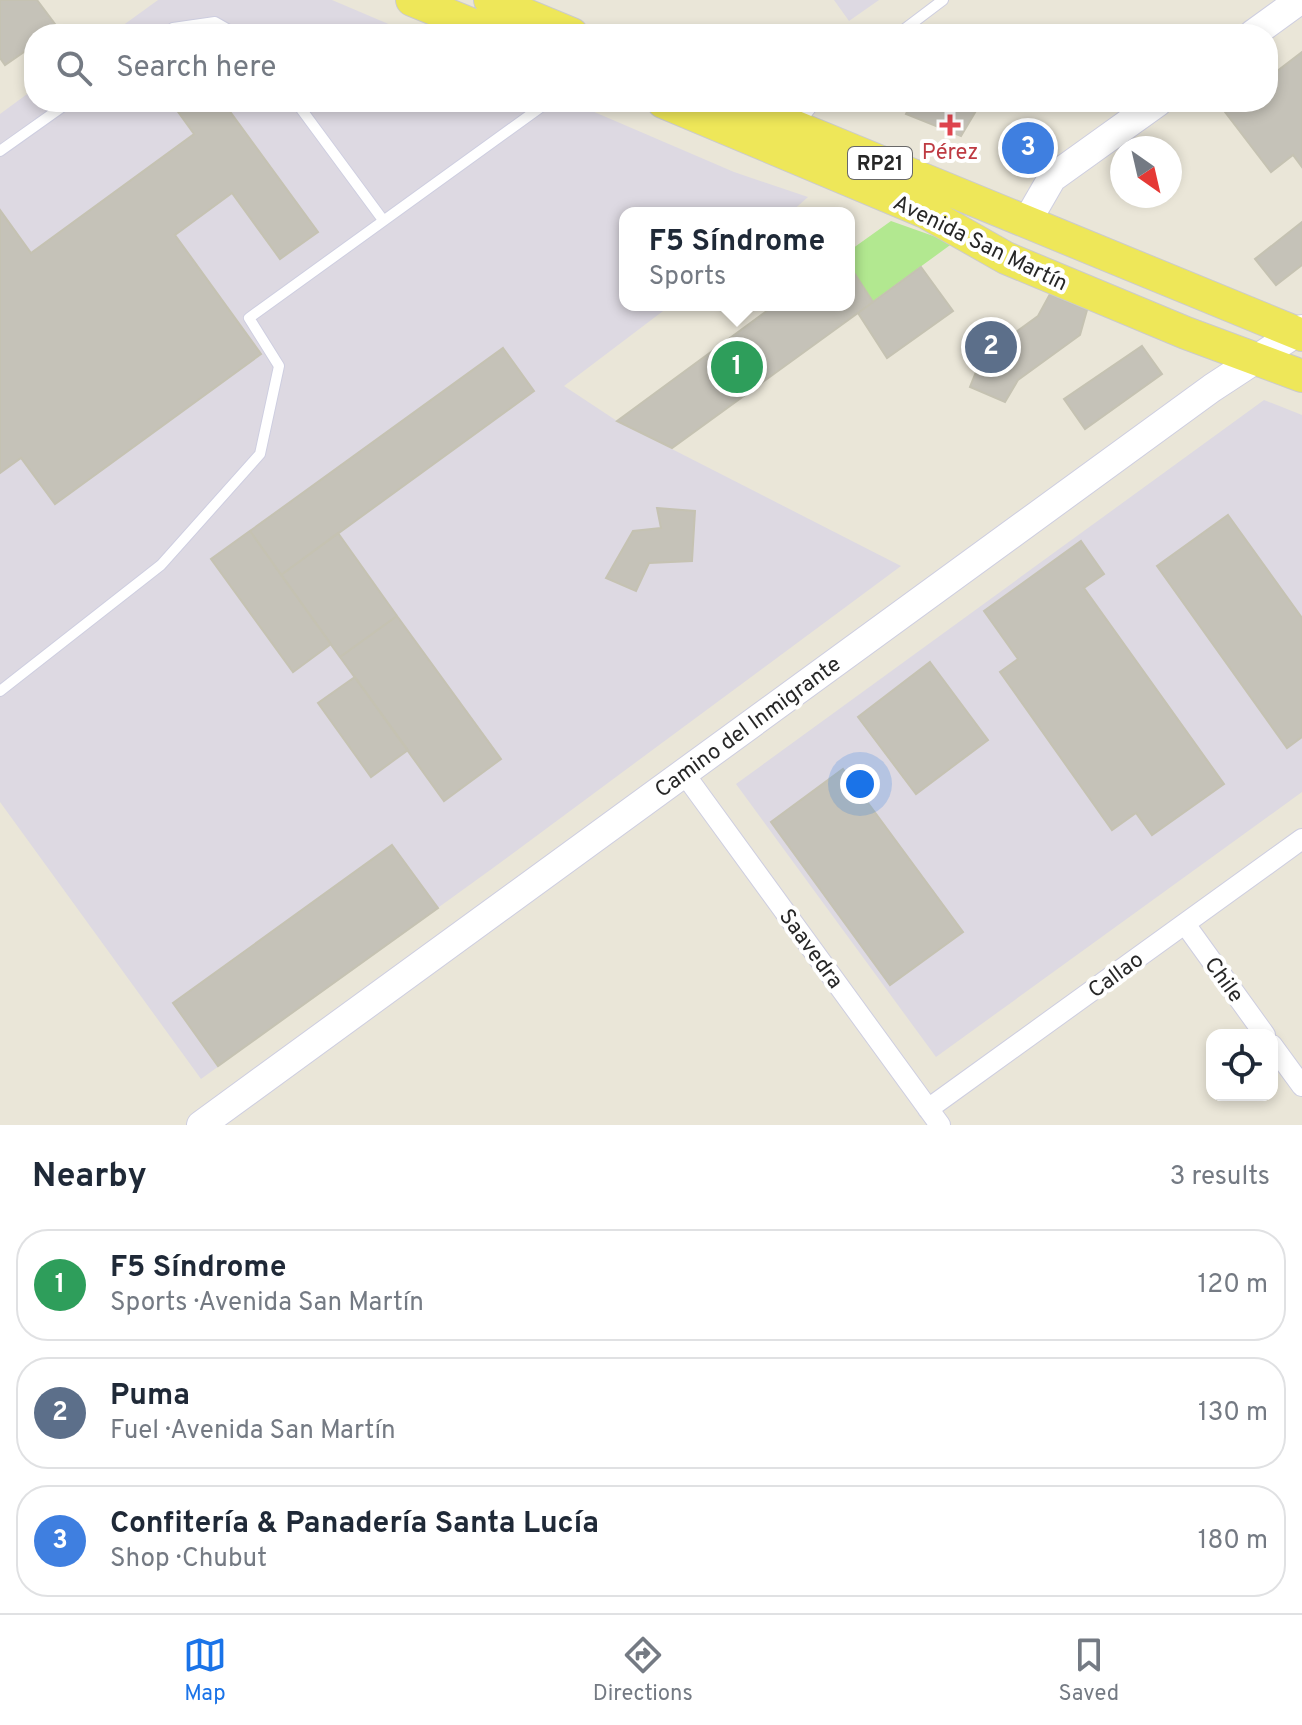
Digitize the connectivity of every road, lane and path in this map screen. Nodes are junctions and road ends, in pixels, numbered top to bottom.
1 (412, 0) edge
2 (490, 0) edge
3 (943, 0) edge
4 (1300, 0) edge
5 (471, 24) edge
6 (548, 24) edge
7 (911, 24) edge
8 (1267, 24) edge
9 (55, 112) edge
10 (303, 112) edge
11 (534, 112) edge
12 (687, 112) edge
13 (759, 112) edge
14 (808, 112) edge
15 (1144, 112) edge
16 (796, 127) junction
17 (0, 151) edge
18 (383, 220) junction
19 (1026, 223) junction
20 (1006, 258) junction
21 (1300, 332) edge
22 (1256, 359) junction
23 (1302, 376) edge
24 (0, 691) edge
25 (683, 772) junction
26 (1302, 839) edge
27 (1185, 924) junction
28 (1261, 1029) edge
29 (1278, 1053) edge
30 (1302, 1086) edge
31 (934, 1117) edge
32 (201, 1125) edge

1 - 5 main road
2 - 6 main road
3 - 7 lane
4 - 8 main road
9 - 17 lane
10 - 18 lane
11 - 18 lane
12 - 20 main road, Avenida San Martín / RP21
13 - 16 main road, Avenida San Martín / RP21
14 - 16 lane
15 - 19 main road
16 - 19 main road, Avenida San Martín / RP21
18 - 24 lane
19 - 20 street
19 - 21 main road, Avenida San Martín / RP21
20 - 22 main road, Avenida San Martín / RP21
21 - 22 main road, Camino del Inmigrante
22 - 23 main road, Avenida San Martín / RP21
22 - 25 main road, Camino del Inmigrante
25 - 31 street, Saavedra
25 - 32 main road, Camino del Inmigrante
26 - 27 street, Callao
27 - 28 street, Chile
27 - 31 street, Callao
29 - 30 street

